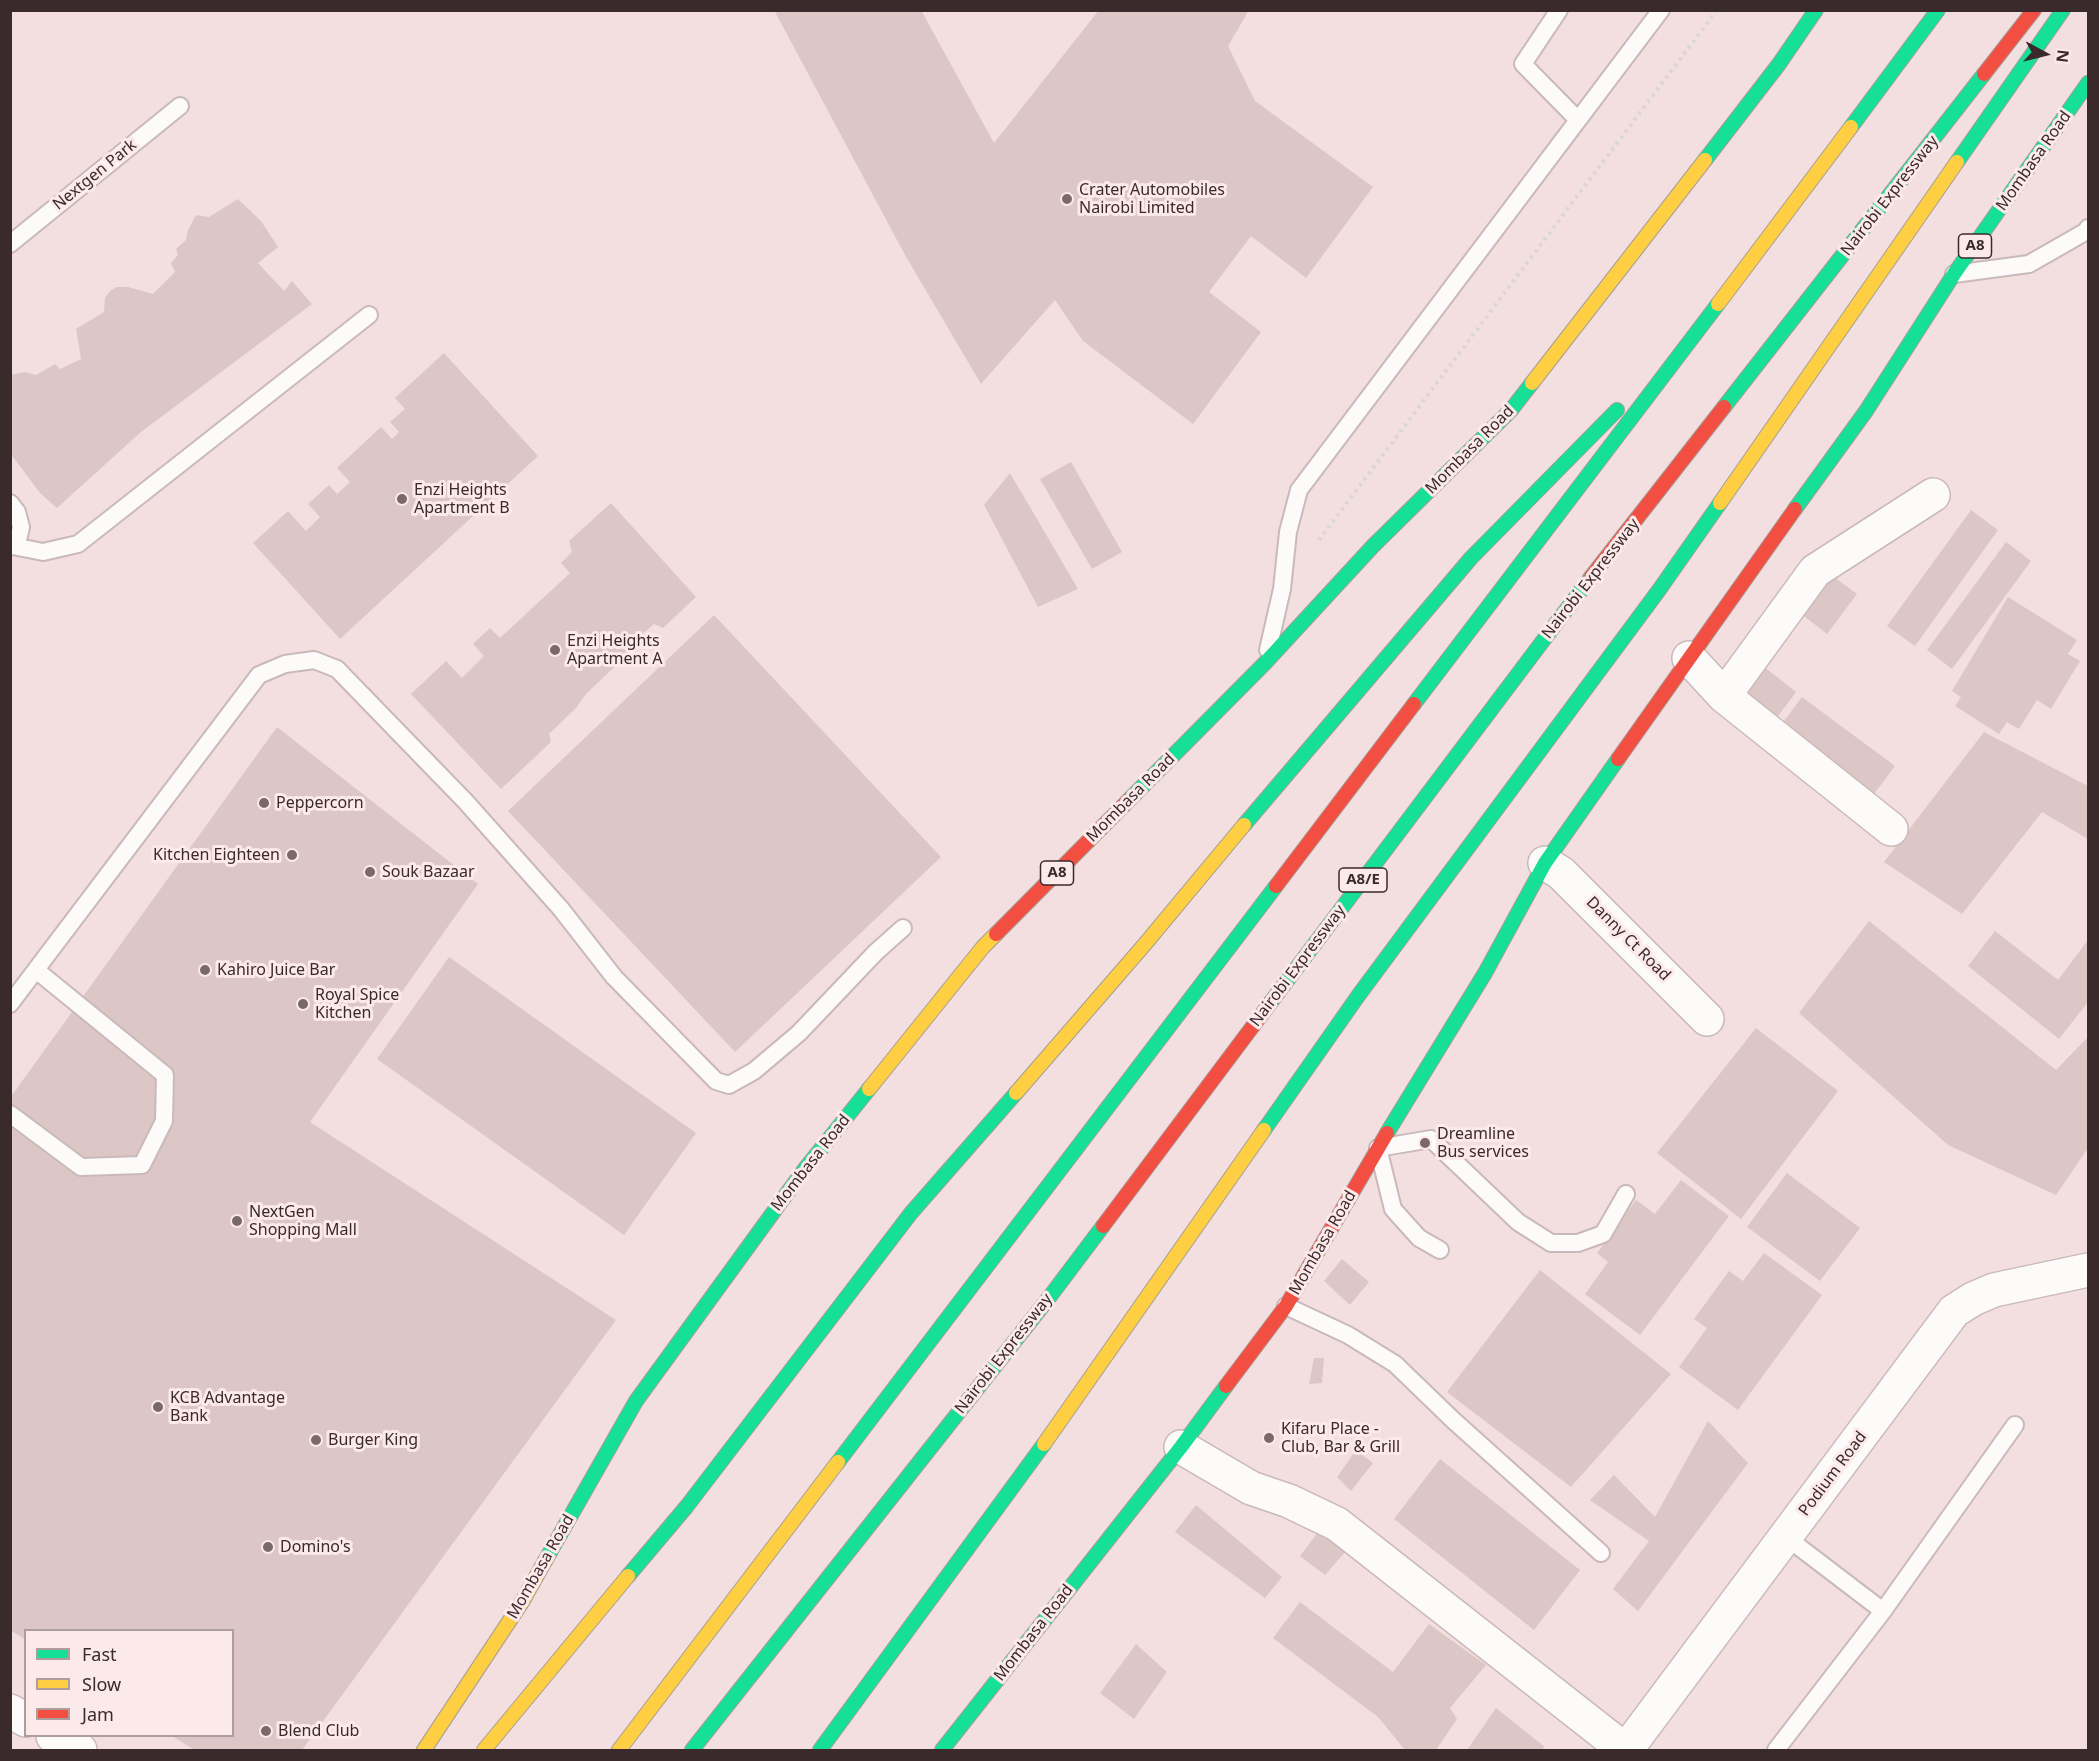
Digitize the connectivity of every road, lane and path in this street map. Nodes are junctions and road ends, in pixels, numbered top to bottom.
1 (1558, 10) edge
2 (1661, 10) edge
3 (1717, 10) edge
4 (1816, 10) edge
5 (1938, 10) edge
6 (2034, 10) edge
7 (2063, 10) edge
8 (2088, 83) edge
9 (180, 106) dead end
10 (1578, 120) junction
11 (2087, 231) edge
12 (10, 244) edge
13 (1954, 274) junction
14 (1714, 310) junction
15 (369, 315) dead end
16 (1933, 495) dead end
17 (10, 503) edge
18 (1318, 541) dead end
19 (12, 546) edge
20 (1689, 658) junction
21 (1265, 663) junction
22 (1724, 696) junction
23 (1891, 828) dead end
24 (1545, 863) junction
25 (903, 928) dead end
26 (36, 970) junction
27 (10, 1004) edge
28 (1707, 1019) dead end
29 (10, 1114) edge
30 (1378, 1148) junction
31 (1626, 1194) dead end
32 (1440, 1250) dead end
33 (2088, 1270) edge
34 (1287, 1306) junction
35 (2014, 1425) dead end
36 (1181, 1447) junction
37 (1786, 1537) junction
38 (1601, 1553) dead end
39 (1882, 1611) junction
40 (10, 1711) edge
41 (24, 1719) edge
42 (55, 1737) edge
43 (80, 1750) edge
44 (424, 1750) edge
45 (484, 1750) edge
46 (619, 1750) edge
47 (692, 1750) edge
48 (820, 1750) edge
49 (942, 1750) edge
50 (1625, 1750) edge
51 (1776, 1750) edge

1 - 10 lane
2 - 10 lane
3 - 18 path
4 - 21 highway, Mombasa Road / A8
5 - 14 highway
6 - 47 highway, Nairobi Expressway / A8/E
7 - 48 highway
8 - 13 highway, Mombasa Road / A8
9 - 12 lane, Nextgen Park
10 - 21 lane
11 - 13 lane
13 - 20 highway, Mombasa Road / A8
14 - 45 highway
14 - 46 highway
15 - 19 lane
16 - 22 street
17 - 19 lane
20 - 22 street
20 - 24 highway, Mombasa Road / A8
21 - 44 highway, Mombasa Road / A8
22 - 23 street
24 - 28 street, Danny Ct Road
24 - 30 highway, Mombasa Road / A8
25 - 26 lane
26 - 27 lane
26 - 29 lane
30 - 31 lane
30 - 32 lane
30 - 34 highway, Mombasa Road / A8
33 - 37 street, Podium Road
34 - 36 highway, Mombasa Road / A8
34 - 38 lane
35 - 39 lane
36 - 49 highway, Mombasa Road / A8
36 - 50 street
37 - 39 lane
37 - 50 street, Podium Road
39 - 51 lane
40 - 41 street
42 - 43 street

